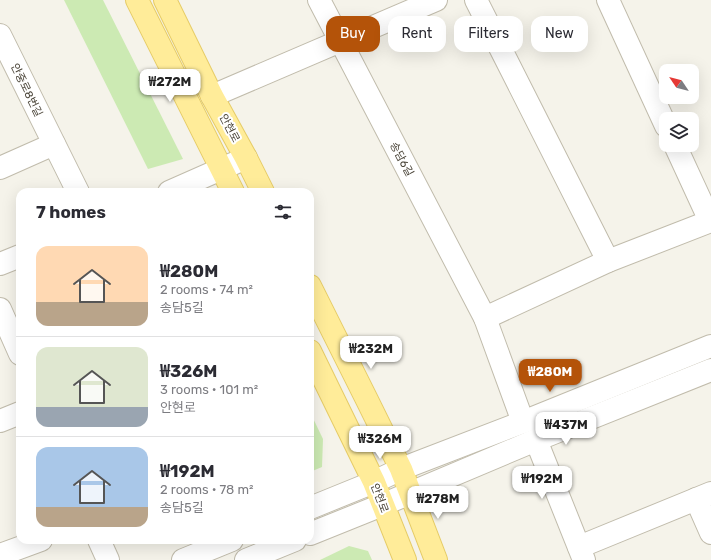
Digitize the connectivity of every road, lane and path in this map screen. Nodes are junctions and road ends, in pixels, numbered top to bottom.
1 (137, 0) edge
2 (165, 0) edge
3 (319, 0) edge
4 (436, 0) edge
5 (476, 0) edge
6 (608, 0) edge
7 (327, 16) edge
8 (380, 24) edge
9 (0, 35) edge
10 (326, 48) edge
11 (345, 52) edge
12 (212, 96) junction
13 (660, 112) edge
14 (54, 144) junction
15 (678, 152) edge
16 (246, 158) junction
17 (0, 168) edge
18 (221, 169) junction
19 (76, 188) edge
20 (178, 188) edge
21 (231, 188) edge
22 (261, 188) edge
23 (711, 221) edge
24 (16, 258) edge
25 (608, 261) junction
26 (0, 264) edge
27 (314, 294) edge
28 (0, 309) edge
29 (485, 318) junction
30 (16, 345) edge
31 (711, 346) edge
32 (314, 359) edge
33 (711, 370) edge
34 (16, 415) edge
35 (0, 421) edge
36 (523, 422) junction
37 (536, 440) junction
38 (401, 469) junction
39 (374, 482) junction
40 (409, 493) junction
41 (704, 496) edge
42 (382, 505) junction
43 (314, 506) edge
44 (314, 532) edge
45 (711, 533) edge
46 (30, 544) edge
47 (102, 544) edge
48 (222, 544) edge
49 (285, 544) edge
50 (582, 554) edge
51 (0, 555) edge
52 (108, 560) edge
53 (183, 560) edge
54 (246, 560) edge
55 (405, 560) edge
56 (436, 560) edge

1 - 18 main road
2 - 12 main road, 안현로
3 - 7 street, 송담6길
4 - 8 street
5 - 25 street
6 - 13 street
9 - 14 street, 안중로8번길
10 - 12 street
11 - 29 street, 송담6길
12 - 16 main road, 안현로
14 - 17 street
14 - 19 street, 안중로8번길
15 - 23 street
16 - 18 street
16 - 22 main road, 안현로
18 - 20 street
18 - 21 main road
23 - 25 street
24 - 26 street
25 - 29 street
27 - 38 main road
28 - 30 street
29 - 36 street, 송담6길
31 - 36 street
32 - 39 main road, 안현로
33 - 37 street
34 - 35 street
36 - 38 street
37 - 40 street
37 - 50 street
38 - 39 street
38 - 40 main road
39 - 42 main road, 안현로
39 - 43 street
40 - 42 street
40 - 56 main road
41 - 45 street
41 - 50 street
42 - 44 street
42 - 55 main road, 안현로
46 - 51 street
47 - 52 street
48 - 53 street
49 - 54 street

